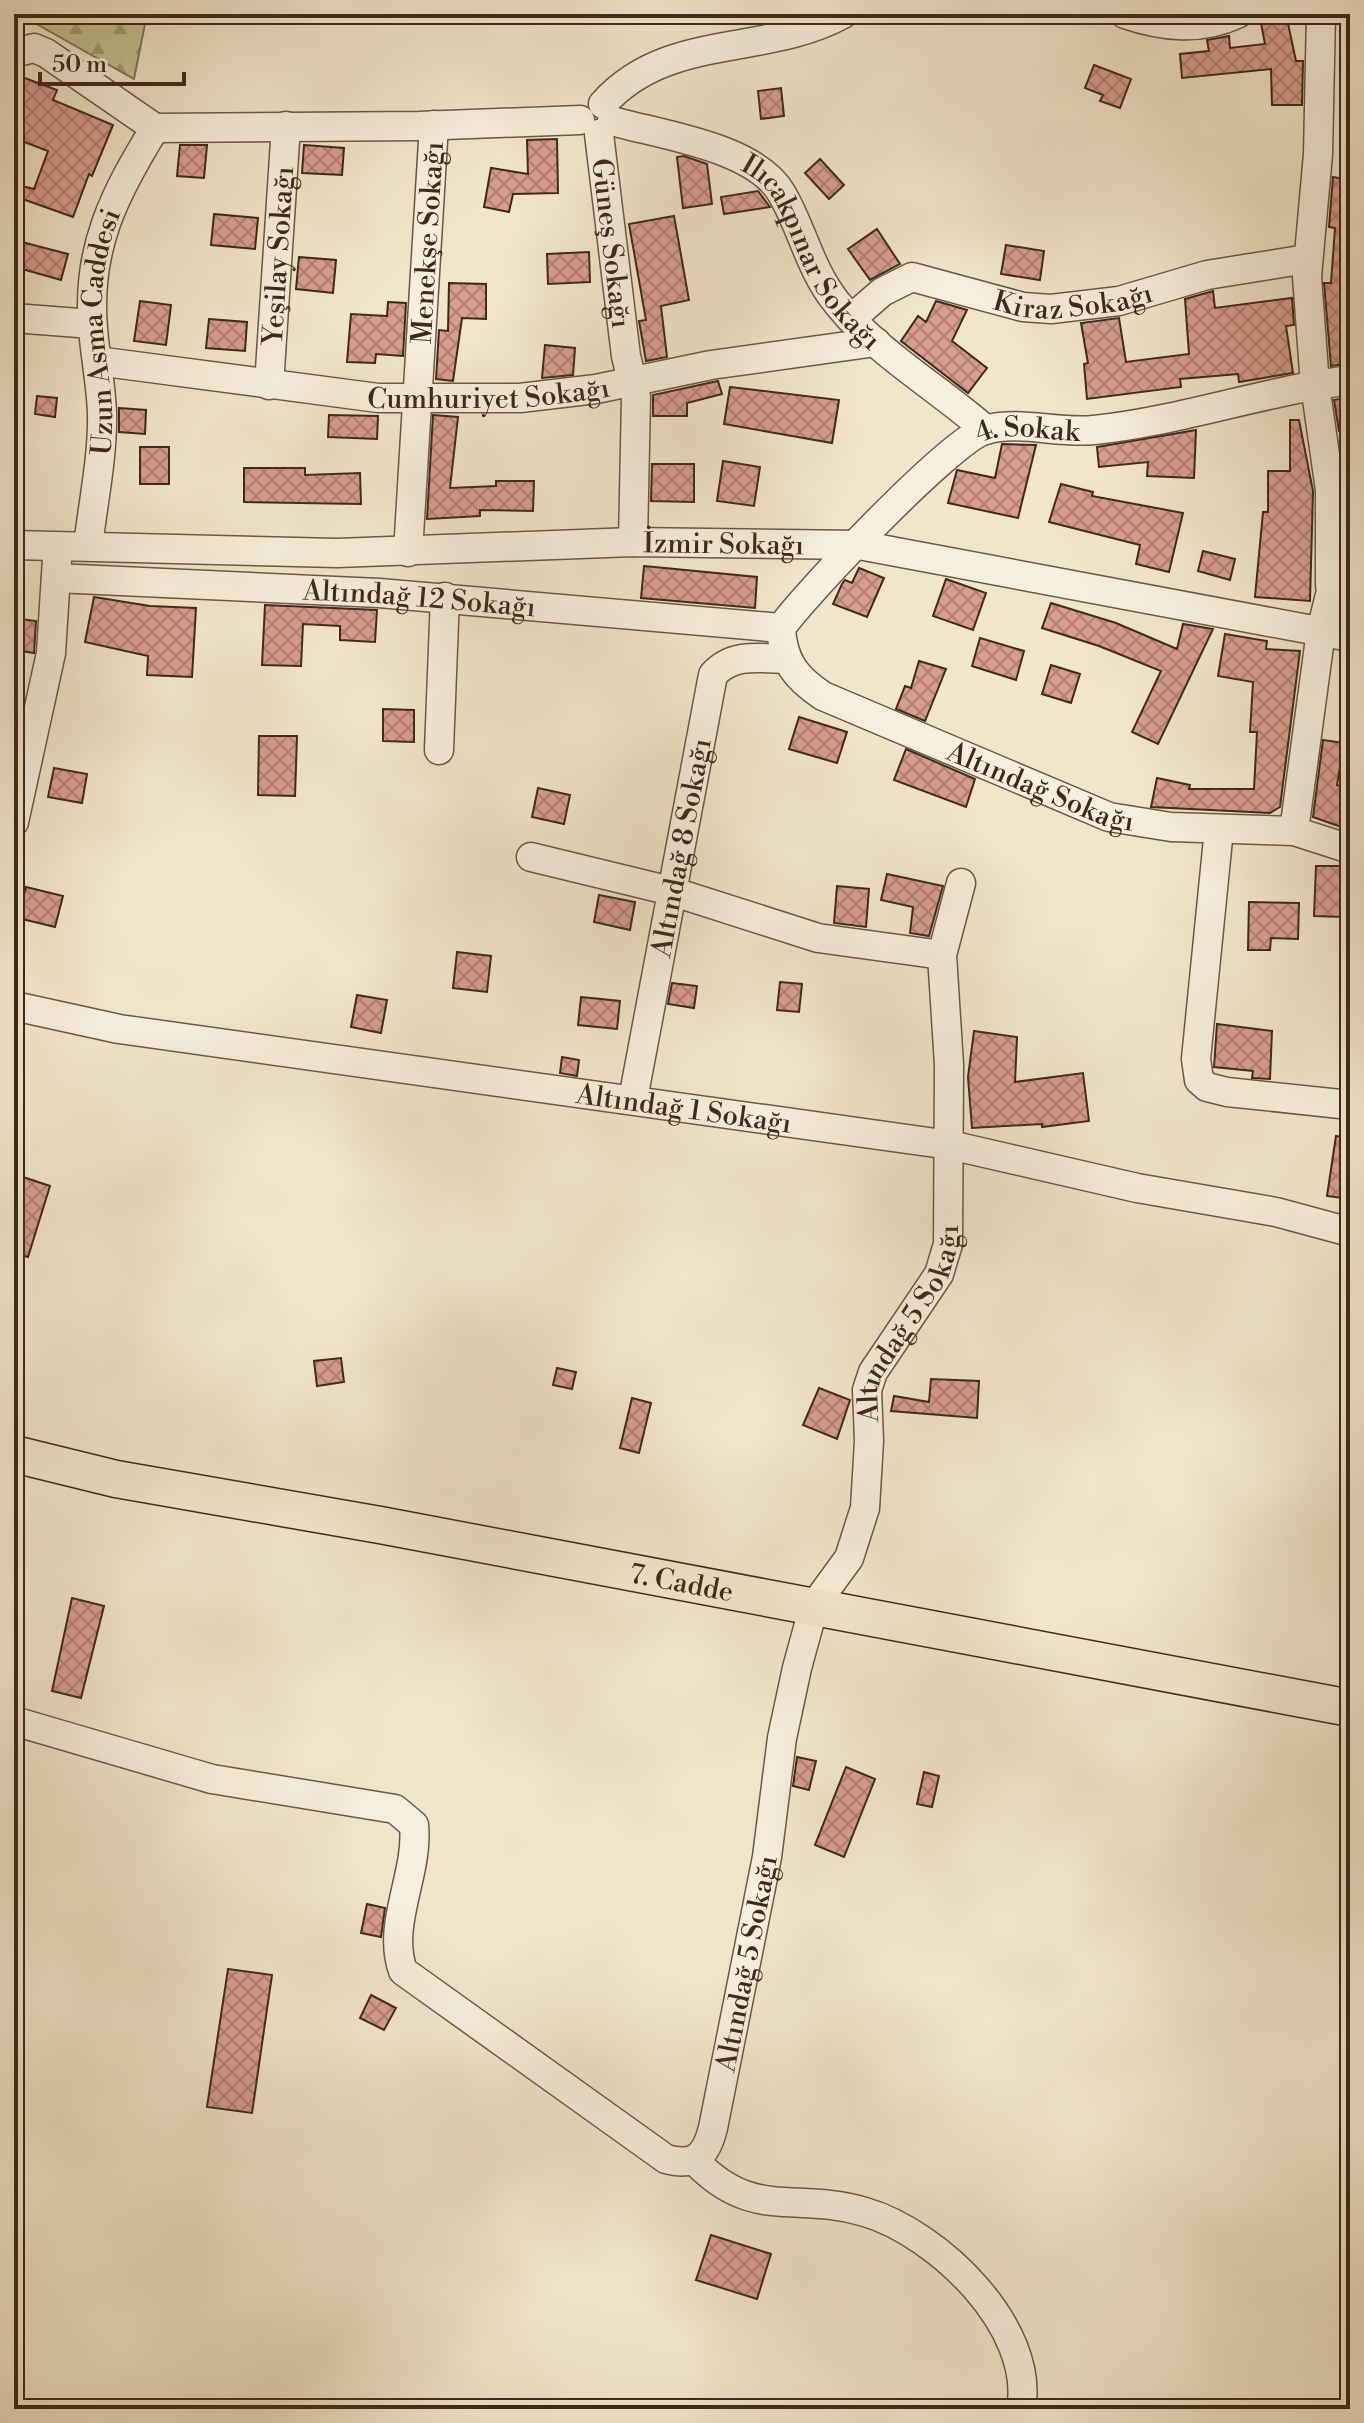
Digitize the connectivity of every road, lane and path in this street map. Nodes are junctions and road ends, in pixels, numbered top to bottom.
1 (843, 14) edge
2 (1125, 14) edge
3 (1237, 14) edge
4 (1321, 14) edge
5 (14, 53) edge
6 (598, 120) junction
7 (434, 125) junction
8 (286, 126) junction
9 (155, 128) junction
10 (1307, 259) junction
11 (14, 318) edge
12 (851, 319) junction
13 (92, 324) junction
14 (876, 342) junction
15 (97, 361) junction
16 (632, 380) junction
17 (1350, 380) edge
18 (269, 385) junction
19 (1315, 385) junction
20 (418, 400) junction
21 (986, 430) junction
22 (1350, 536) edge
23 (633, 542) junction
24 (14, 545) edge
25 (859, 545) junction
26 (58, 546) junction
27 (88, 546) junction
28 (408, 552) junction
29 (56, 578) junction
30 (1340, 591) edge
31 (445, 597) junction
32 (781, 628) junction
33 (1321, 631) junction
34 (1350, 637) edge
35 (786, 659) junction
36 (439, 750) dead end
37 (14, 822) edge
38 (1219, 829) junction
39 (1294, 831) junction
40 (1350, 849) edge
41 (531, 857) dead end
42 (961, 883) dead end
43 (671, 891) junction
44 (942, 955) junction
45 (14, 1006) edge
46 (633, 1099) junction
47 (1350, 1105) edge
48 (950, 1145) junction
49 (1350, 1232) edge
50 (14, 1454) edge
51 (814, 1606) junction
52 (1350, 1708) edge
53 (14, 1721) edge
54 (695, 2161) junction
55 (1021, 2409) edge

1 - 6 street
2 - 3 street
4 - 10 street
5 - 9 street
6 - 7 street, Ilıcakpınar Sokağı
6 - 12 street, Ilıcakpınar Sokağı
6 - 16 street, Güneş Sokağı
7 - 8 street, Ilıcakpınar Sokağı
7 - 20 street, Menekşe Sokağı
8 - 9 street, Ilıcakpınar Sokağı
8 - 18 street, Yeşilay Sokağı
9 - 13 street, Uzun Asma Caddesi
10 - 12 street, Kiraz Sokağı
10 - 19 street
11 - 13 street
12 - 14 street, Ilıcakpınar Sokağı
13 - 15 street, Uzun Asma Caddesi
14 - 16 street, Cumhuriyet Sokağı
14 - 21 street, Ilıcakpınar Sokağı
15 - 18 street, Cumhuriyet Sokağı
15 - 27 street, Uzun Asma Caddesi
16 - 20 street, Cumhuriyet Sokağı
16 - 23 street, Güneş Sokağı
17 - 19 street, 4. Sokak
18 - 20 street, Cumhuriyet Sokağı
19 - 21 street, 4. Sokak
19 - 30 street
20 - 28 street, Menekşe Sokağı
21 - 25 street, 4. Sokak
22 - 30 street
23 - 25 street, İzmir Sokağı
23 - 28 street, İzmir Sokağı
24 - 26 street, İzmir Sokağı
25 - 32 street, 4. Sokak
25 - 33 street, İzmir Sokağı
26 - 27 street, İzmir Sokağı
26 - 29 street
27 - 28 street, İzmir Sokağı
29 - 31 street, Altındağ 12 Sokağı
29 - 37 street
30 - 33 street
31 - 32 street, Altındağ 12 Sokağı
31 - 36 street
32 - 35 street
33 - 34 street, İzmir Sokağı
33 - 39 street
35 - 38 street, Altındağ Sokağı
35 - 43 street, Altındağ 8 Sokağı
38 - 39 street, Altındağ Sokağı
38 - 47 street
39 - 40 street, Altındağ Sokağı
41 - 43 street
42 - 44 street, Altındağ 5 Sokağı
43 - 44 street
43 - 46 street, Altındağ 8 Sokağı
44 - 48 street, Altındağ 5 Sokağı
45 - 46 street, Altındağ 1 Sokağı
46 - 48 street, Altındağ 1 Sokağı
48 - 49 street, Altındağ 1 Sokağı
48 - 51 street, Altındağ 5 Sokağı
50 - 51 main road, 7. Cadde
51 - 52 main road, 7. Cadde
51 - 54 street, Altındağ 5 Sokağı
53 - 54 street
54 - 55 street

